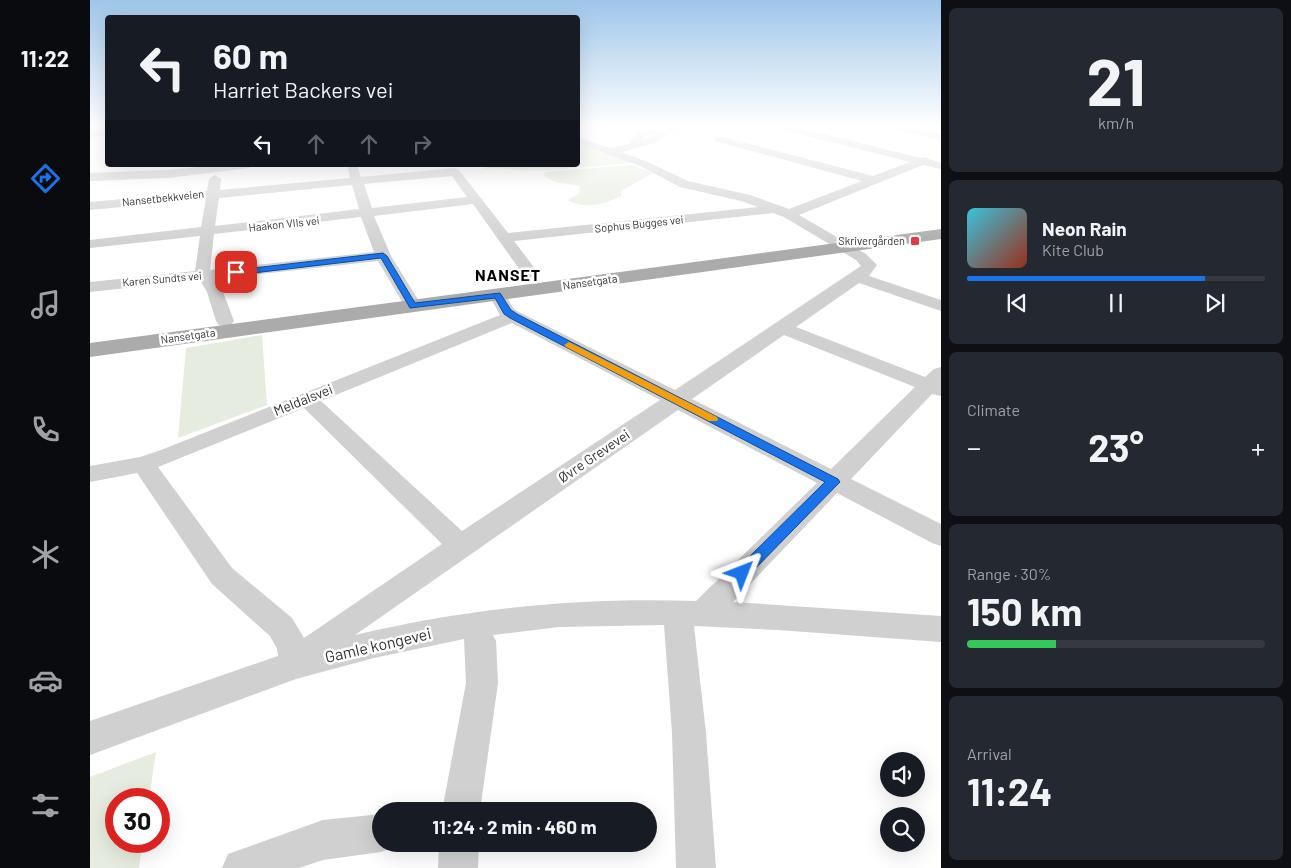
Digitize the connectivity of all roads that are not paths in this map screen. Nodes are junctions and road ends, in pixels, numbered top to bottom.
1 (647, 166) edge
2 (819, 166) edge
3 (912, 166) edge
4 (236, 167) edge
5 (352, 167) edge
6 (216, 170) junction
7 (90, 177) edge
8 (356, 180) junction
9 (873, 180) junction
10 (214, 193) junction
11 (477, 200) junction
12 (90, 206) edge
13 (772, 209) dead end
14 (367, 214) junction
15 (789, 214) junction
16 (207, 232) junction
17 (941, 234) edge
18 (505, 238) junction
19 (90, 244) edge
20 (846, 247) junction
21 (383, 256) junction
22 (531, 274) dead end
23 (204, 275) junction
24 (857, 277) junction
25 (90, 287) edge
26 (497, 295) junction
27 (413, 306) junction
28 (941, 306) edge
29 (513, 316) junction
30 (226, 321) dead end
31 (783, 328) junction
32 (90, 350) edge
33 (937, 383) edge
34 (306, 399) junction
35 (678, 401) junction
36 (156, 460) junction
37 (90, 474) edge
38 (833, 482) junction
39 (941, 536) edge
40 (461, 546) junction
41 (690, 613) junction
42 (474, 625) junction
43 (941, 629) edge
44 (294, 665) junction
45 (90, 738) edge
46 (462, 802) edge
47 (372, 834) edge
48 (458, 852) edge
49 (242, 868) edge
50 (458, 868) edge
51 (696, 868) edge

1 - 15 street
2 - 9 street
3 - 9 street
4 - 6 street
5 - 8 street
6 - 7 street
6 - 10 street
8 - 10 street, Nansetbekkveien
8 - 11 street, Nansetbekkveien
8 - 14 street
9 - 15 street
10 - 12 street, Nansetbekkveien
10 - 16 street
11 - 14 street, Haakon VIIs vei
11 - 18 street
13 - 18 street, Sophus Bugges vei
14 - 16 street, Haakon VIIs vei
14 - 21 street
15 - 20 street
16 - 19 street, Haakon VIIs vei
16 - 23 street
17 - 20 main road, Nansetgata
18 - 22 street
20 - 24 street
20 - 26 main road, Nansetgata
21 - 23 street, Karen Sundts vei
21 - 27 street
23 - 25 street, Karen Sundts vei
23 - 30 street
24 - 28 street
24 - 31 street, Øvre Grevevei
26 - 27 main road, Nansetgata
26 - 29 street
27 - 32 main road, Nansetgata
29 - 34 street, Meldalsvei
29 - 35 street
31 - 33 street
31 - 35 street, Øvre Grevevei
33 - 38 street
34 - 36 street, Meldalsvei
34 - 40 street
35 - 38 street
35 - 40 street, Øvre Grevevei
36 - 37 street, Meldalsvei
36 - 44 street
38 - 39 street
38 - 41 street
40 - 44 street, Øvre Grevevei
41 - 42 street, Gamle kongevei
41 - 43 street, Gamle kongevei
41 - 51 street
42 - 44 street, Gamle kongevei
42 - 46 street
44 - 45 street, Gamle kongevei
47 - 49 street
48 - 50 street

